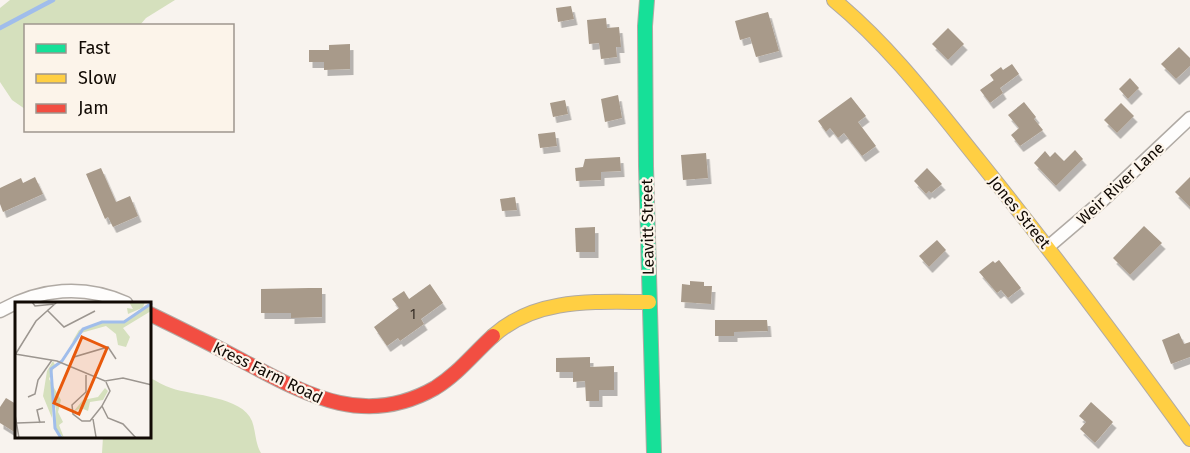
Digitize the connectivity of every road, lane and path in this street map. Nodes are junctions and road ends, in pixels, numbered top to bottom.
1 (647, 0) edge
2 (834, 0) edge
3 (1190, 118) edge
4 (1048, 247) junction
5 (20, 302) edge
6 (123, 302) edge
7 (649, 302) junction
8 (15, 304) edge
9 (0, 311) edge
10 (152, 315) edge
11 (1190, 439) edge
12 (654, 453) edge

1 - 7 street, Leavitt Street
2 - 4 street, Jones Street
3 - 4 street, Weir River Lane
4 - 11 street, Jones Street
5 - 6 street
7 - 10 street, Kress Farm Road
7 - 12 street, Leavitt Street
8 - 9 street

